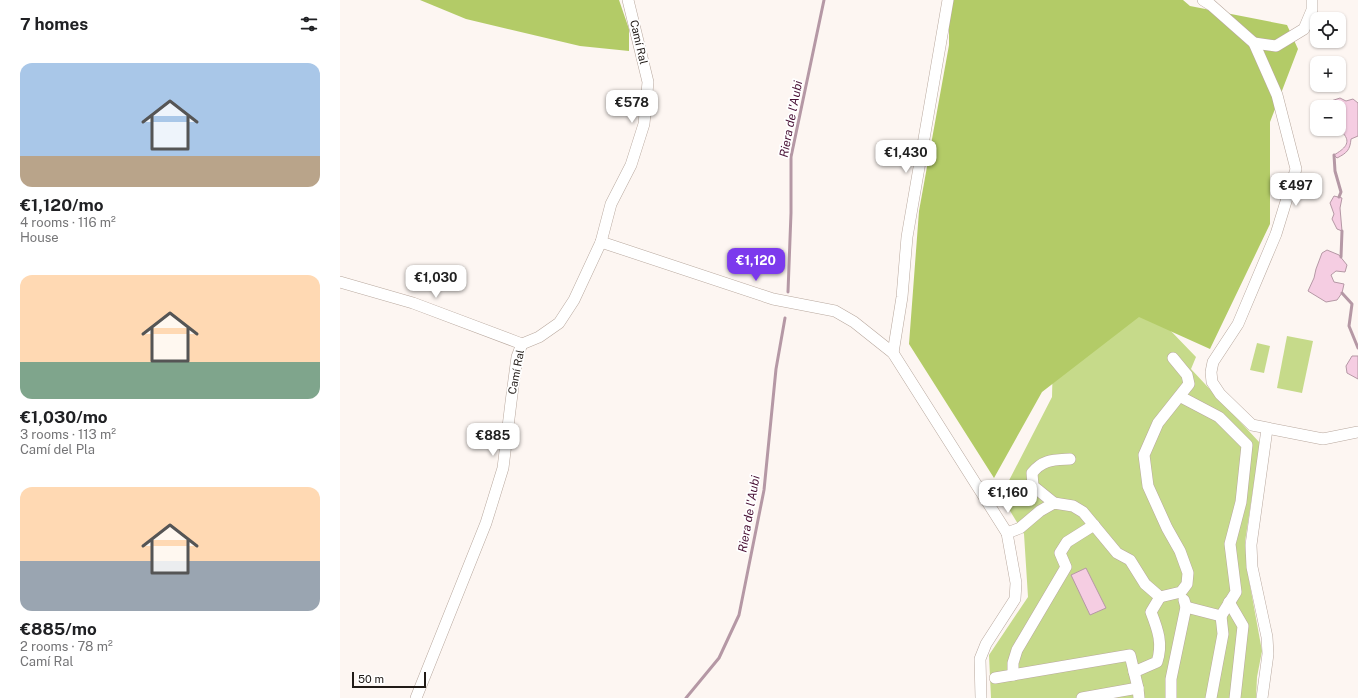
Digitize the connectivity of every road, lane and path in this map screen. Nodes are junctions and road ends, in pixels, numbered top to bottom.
1 (628, 0) edge
2 (948, 0) edge
3 (1203, 0) edge
4 (1312, 0) edge
5 (1254, 43) junction
6 (601, 242) junction
7 (340, 282) edge
8 (522, 344) junction
9 (893, 353) junction
10 (1173, 358) dead end
11 (1181, 397) junction
12 (1268, 429) junction
13 (1358, 432) edge
14 (1070, 459) dead end
15 (1054, 503) junction
16 (1094, 525) junction
17 (1007, 533) junction
18 (1181, 592) junction
19 (1160, 597) junction
20 (1230, 602) junction
21 (1186, 607) junction
22 (1220, 616) junction
23 (1134, 672) junction
24 (1013, 675) junction
25 (995, 678) dead end
26 (1139, 693) edge
27 (416, 698) edge
28 (981, 698) edge
29 (1082, 698) edge
30 (1171, 698) edge
31 (1210, 698) edge
32 (1235, 698) edge
33 (1262, 698) edge

1 - 6 street, Camí Ral
2 - 9 street
3 - 5 street
4 - 5 street
5 - 12 street
6 - 8 street, Camí Ral
6 - 9 street
7 - 8 street
8 - 27 street, Camí Ral
9 - 17 street
10 - 11 street
11 - 18 street
11 - 20 street
12 - 13 street
12 - 33 street
14 - 15 street
15 - 16 street
15 - 17 street
16 - 19 street
16 - 24 street
17 - 28 street
18 - 19 street
18 - 21 street
19 - 23 street
20 - 22 street
20 - 32 street
21 - 22 street
21 - 30 street
22 - 31 street
23 - 24 street
23 - 26 street
24 - 25 street
26 - 29 street

